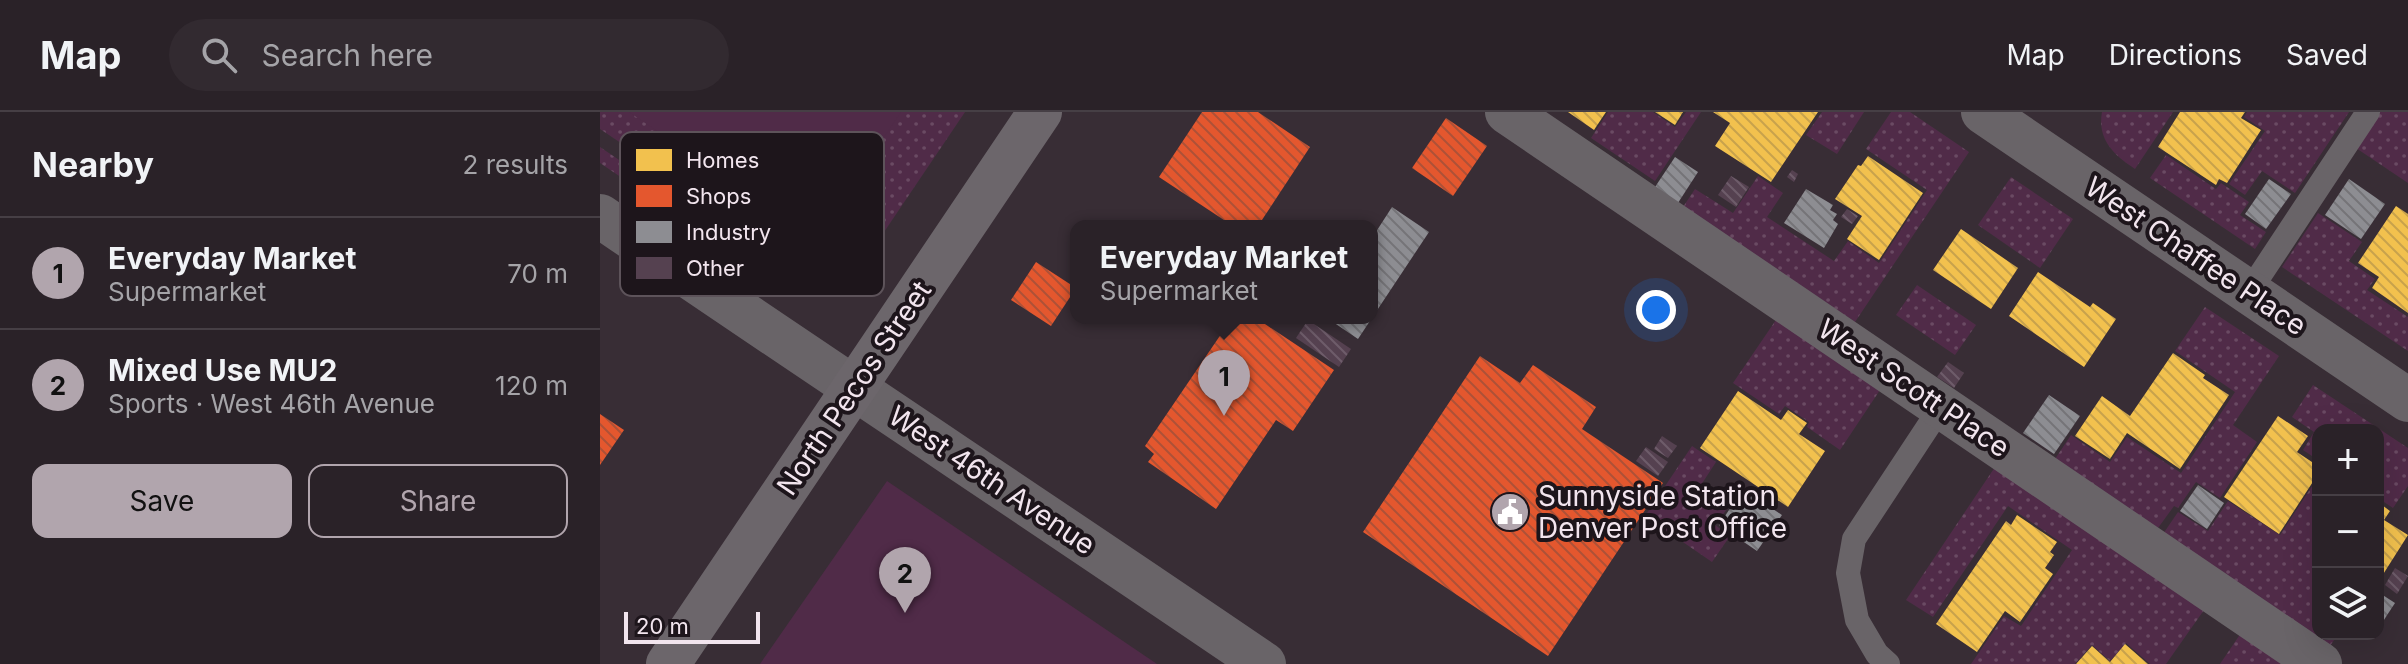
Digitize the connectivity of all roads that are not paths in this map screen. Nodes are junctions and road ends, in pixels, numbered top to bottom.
1 (1040, 112) edge
2 (1507, 112) edge
3 (1983, 112) edge
4 (2368, 112) edge
5 (2034, 126) edge
6 (600, 216) edge
7 (620, 230) edge
8 (2249, 292) junction
9 (716, 296) edge
10 (855, 388) junction
11 (2408, 400) edge
12 (1941, 407) junction
13 (668, 664) edge
14 (1264, 664) edge
15 (1888, 664) edge
16 (2320, 664) edge

1 - 10 main road, North Pecos Street
2 - 12 street, West Scott Place
3 - 5 street, West Chaffee Place
4 - 8 lane
5 - 8 street, West Chaffee Place
6 - 7 street, West 46th Avenue
8 - 11 street, West Chaffee Place
9 - 10 street, West 46th Avenue
10 - 13 main road, North Pecos Street
10 - 14 street, West 46th Avenue
12 - 15 lane
12 - 16 street, West Scott Place

